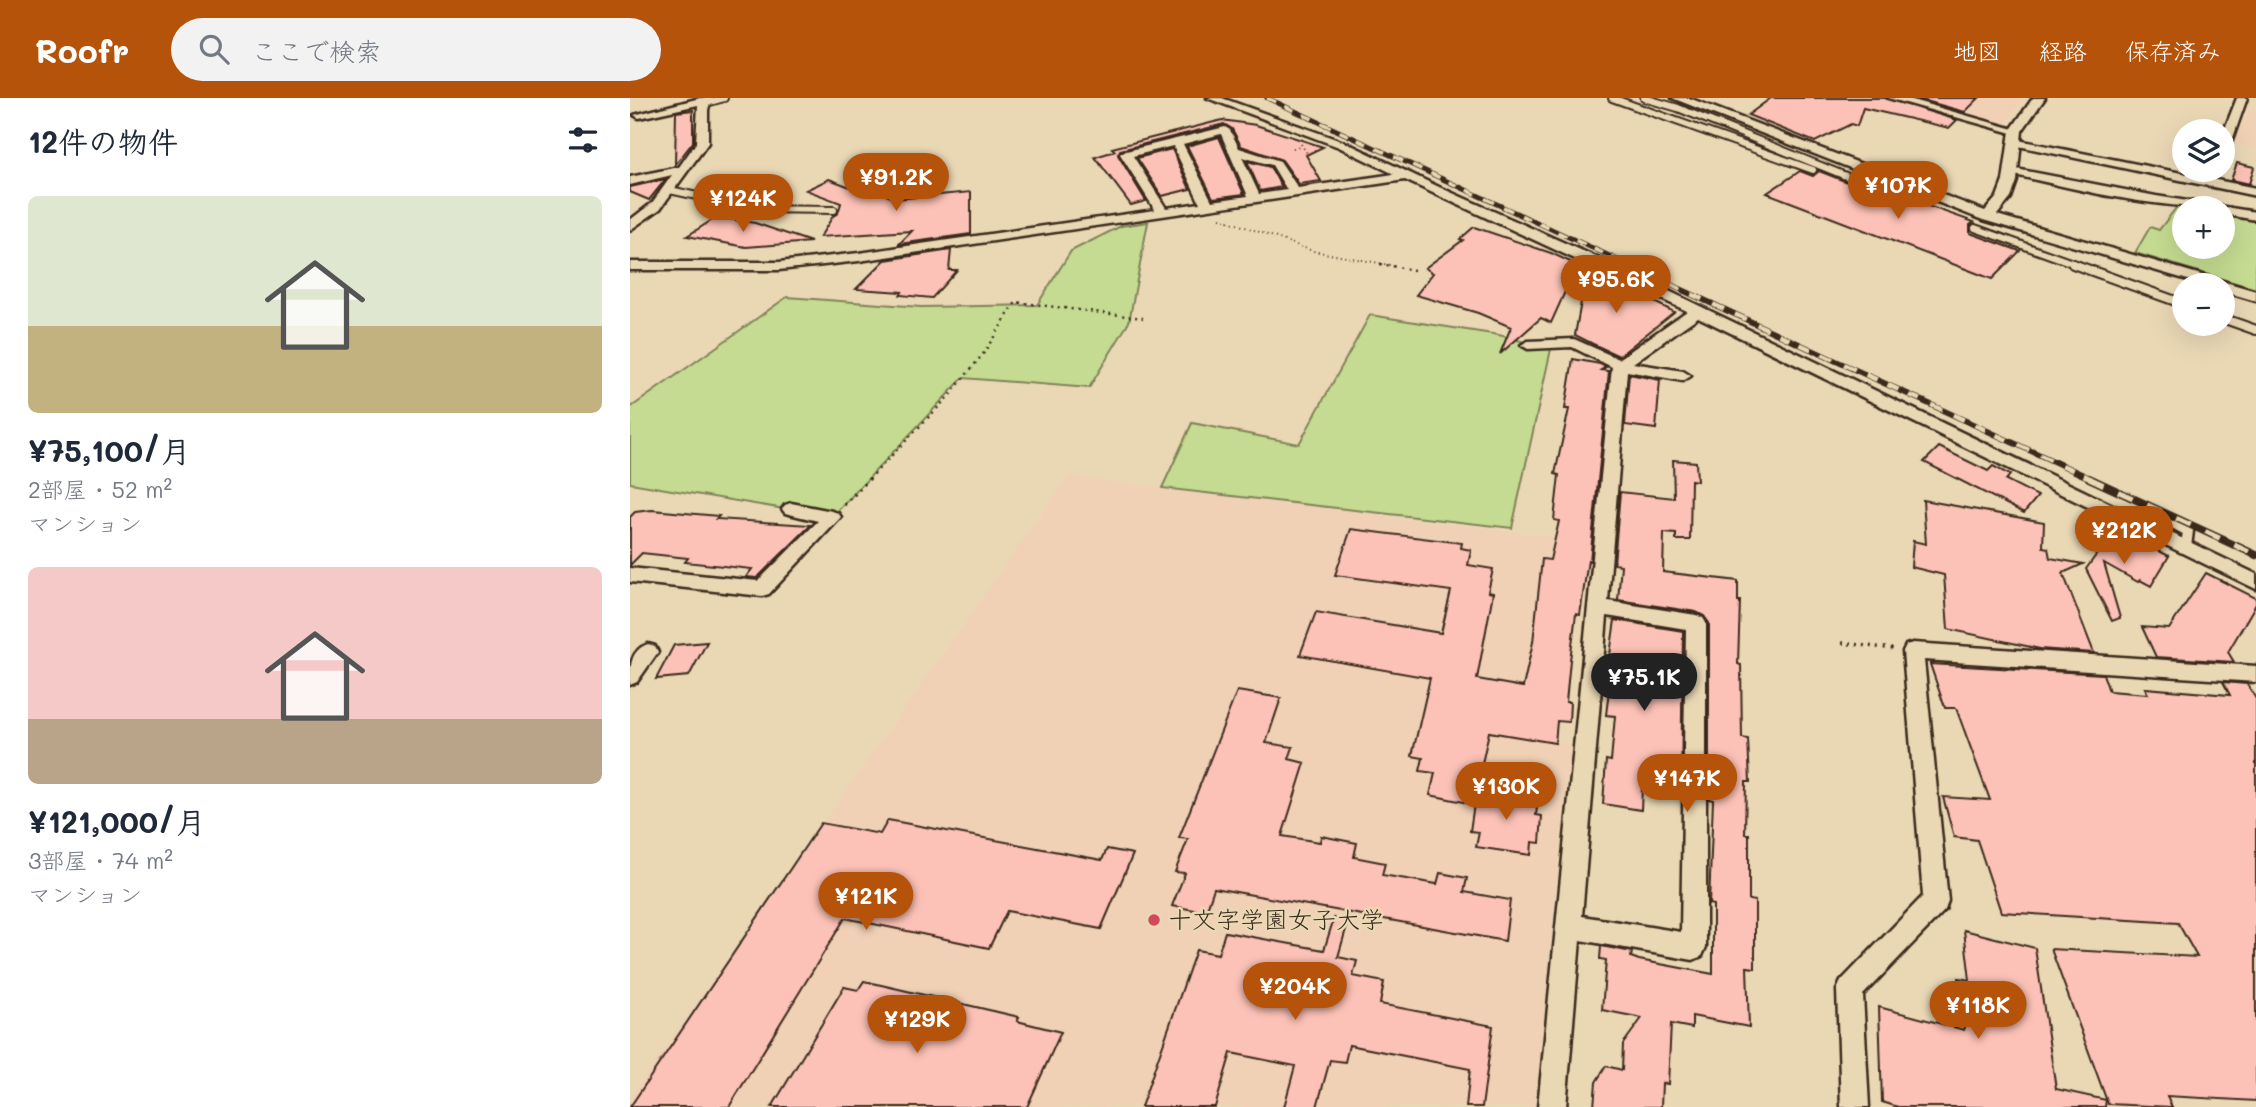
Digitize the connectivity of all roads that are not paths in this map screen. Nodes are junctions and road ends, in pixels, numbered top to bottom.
1 (724, 98) edge
2 (1212, 98) edge
3 (1612, 98) edge
4 (1644, 98) edge
5 (1678, 98) edge
6 (1893, 98) edge
7 (2039, 98) edge
8 (2242, 98) edge
9 (705, 101) edge
10 (639, 115) dead end
11 (2234, 119) edge
12 (2015, 136) junction
13 (1176, 141) junction
14 (1233, 150) junction
15 (2172, 168) edge
16 (681, 170) junction
17 (1817, 171) dead end
18 (2011, 171) junction
19 (1406, 176) junction
20 (630, 181) edge
21 (2230, 182) edge
22 (1863, 183) dead end
23 (670, 190) junction
24 (1294, 192) junction
25 (2256, 192) edge
26 (1255, 198) junction
27 (2172, 202) edge
28 (1208, 206) junction
29 (834, 210) dead end
30 (2235, 212) edge
31 (1163, 213) junction
32 (2256, 216) edge
33 (1988, 218) junction
34 (630, 226) edge
35 (1975, 228) dead end
36 (630, 266) edge
37 (2177, 273) edge
38 (2235, 290) edge
39 (2256, 296) edge
40 (2172, 300) edge
41 (1697, 311) junction
42 (2235, 323) edge
43 (2256, 330) edge
44 (1528, 345) dead end
45 (1620, 365) junction
46 (1683, 376) dead end
47 (791, 509) dead end
48 (2147, 509) dead end
49 (2186, 547) junction
50 (630, 575) edge
51 (2256, 582) edge
52 (1598, 607) junction
53 (648, 652) dead end
54 (2256, 674) edge
55 (630, 676) edge
56 (1569, 926) junction
57 (1552, 1107) edge
58 (1855, 1107) edge

1 - 9 lane
2 - 19 street
3 - 17 lane
4 - 22 lane
5 - 33 street
6 - 12 street
7 - 12 street
8 - 11 street
9 - 10 street
9 - 16 street
12 - 15 street
12 - 18 street
13 - 14 street
13 - 28 street
13 - 31 street
14 - 24 street
14 - 26 street
16 - 20 street
16 - 23 street
18 - 27 street
18 - 33 street
19 - 24 street
19 - 41 street
21 - 25 street
23 - 29 lane
23 - 34 street
24 - 26 street
26 - 28 street
28 - 31 street
30 - 32 street
31 - 36 street
33 - 37 street
35 - 40 lane
38 - 39 street
41 - 45 street
41 - 49 street
42 - 43 lane
44 - 45 street
45 - 46 street
45 - 52 street
47 - 50 street
48 - 49 lane
49 - 51 street
52 - 56 street
52 - 56 street
53 - 55 street
54 - 58 street
56 - 57 street

